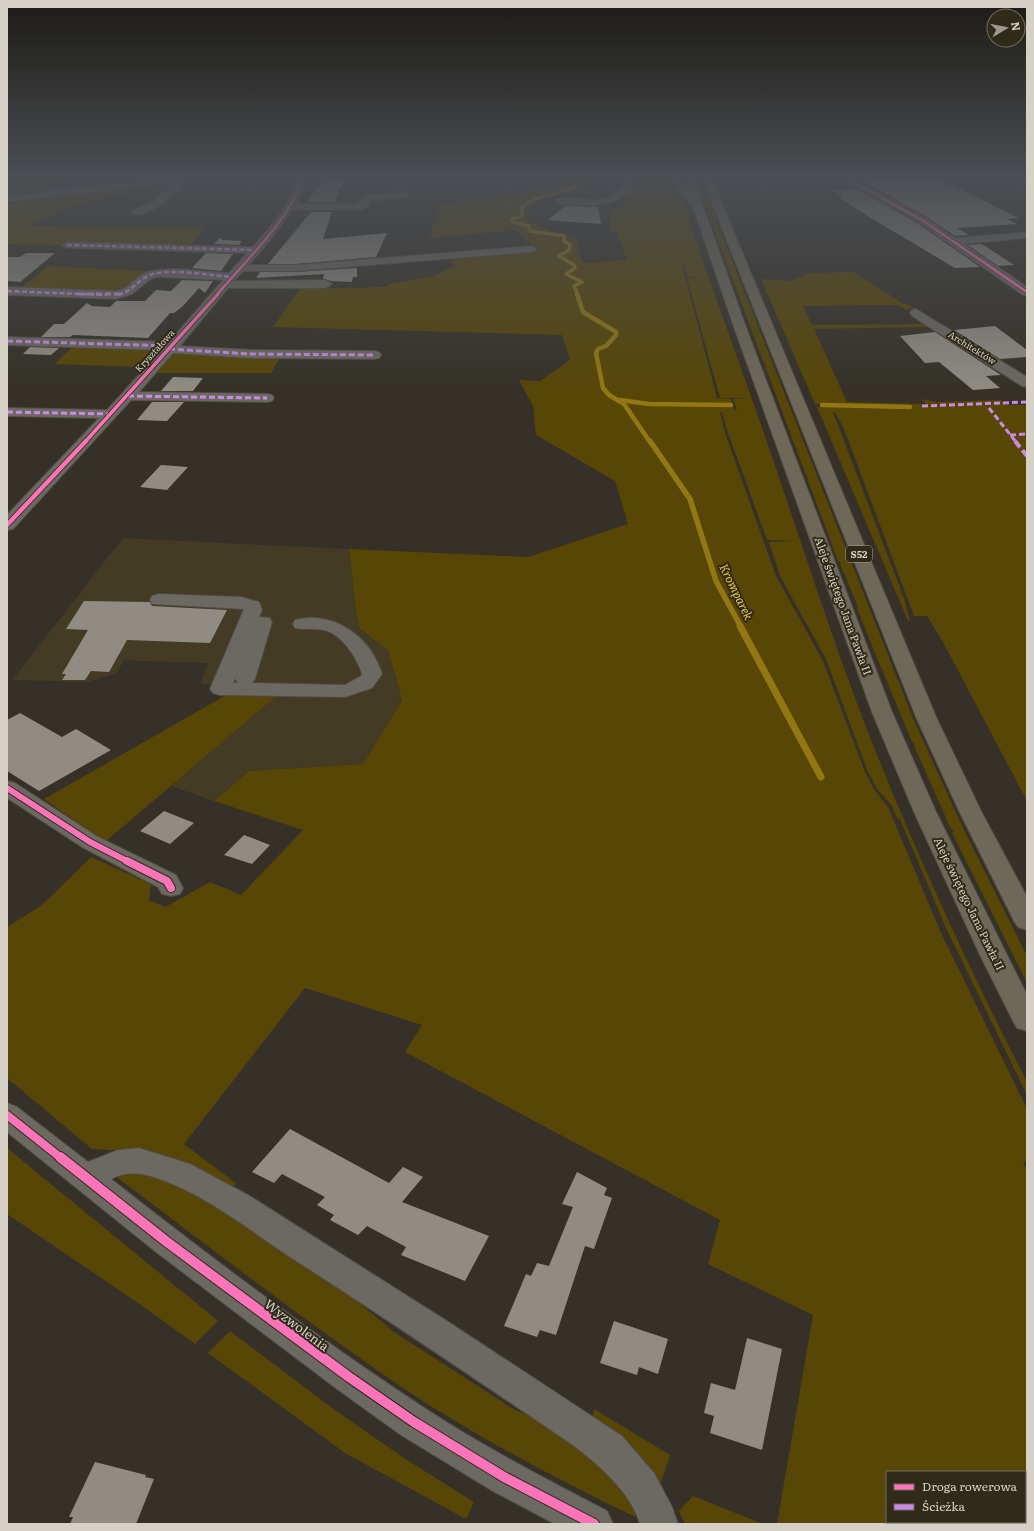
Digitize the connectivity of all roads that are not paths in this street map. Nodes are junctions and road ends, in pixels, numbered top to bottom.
1 (233, 249) edge
2 (526, 249) edge
3 (714, 249) edge
4 (736, 249) edge
5 (967, 249) edge
6 (254, 250) joint
7 (232, 277) junction
8 (326, 284) dead end
9 (7, 291) edge
10 (1027, 292) edge
11 (916, 313) dead end
12 (7, 341) edge
13 (170, 347) junction
14 (374, 355) dead end
15 (1027, 382) edge
16 (128, 396) junction
17 (267, 398) dead end
18 (7, 412) edge
19 (112, 414) junction
20 (7, 525) edge
21 (159, 600) dead end
22 (263, 622) dead end
23 (302, 624) dead end
24 (245, 679) dead end
25 (7, 788) edge
26 (172, 888) dead end
27 (1027, 921) edge
28 (1027, 1021) edge
29 (7, 1115) edge
30 (86, 1179) junction
31 (594, 1524) edge
32 (659, 1524) edge

1 - 6 street
2 - 7 street
3 - 28 highway, Aleje świętego Jana Pawła II
4 - 27 highway, S52
5 - 10 street
6 - 7 street, Kryształowa
7 - 8 street
7 - 9 street
7 - 13 street, Kryształowa
11 - 15 street, Architektów
12 - 13 street
13 - 14 street
13 - 16 street, Kryształowa
16 - 17 street
16 - 19 street, Kryształowa
18 - 19 street
19 - 20 street, Kryształowa
21 - 23 street
22 - 24 street
25 - 26 street
29 - 30 street, Wyzwolenia
30 - 31 street, Wyzwolenia
30 - 32 street

